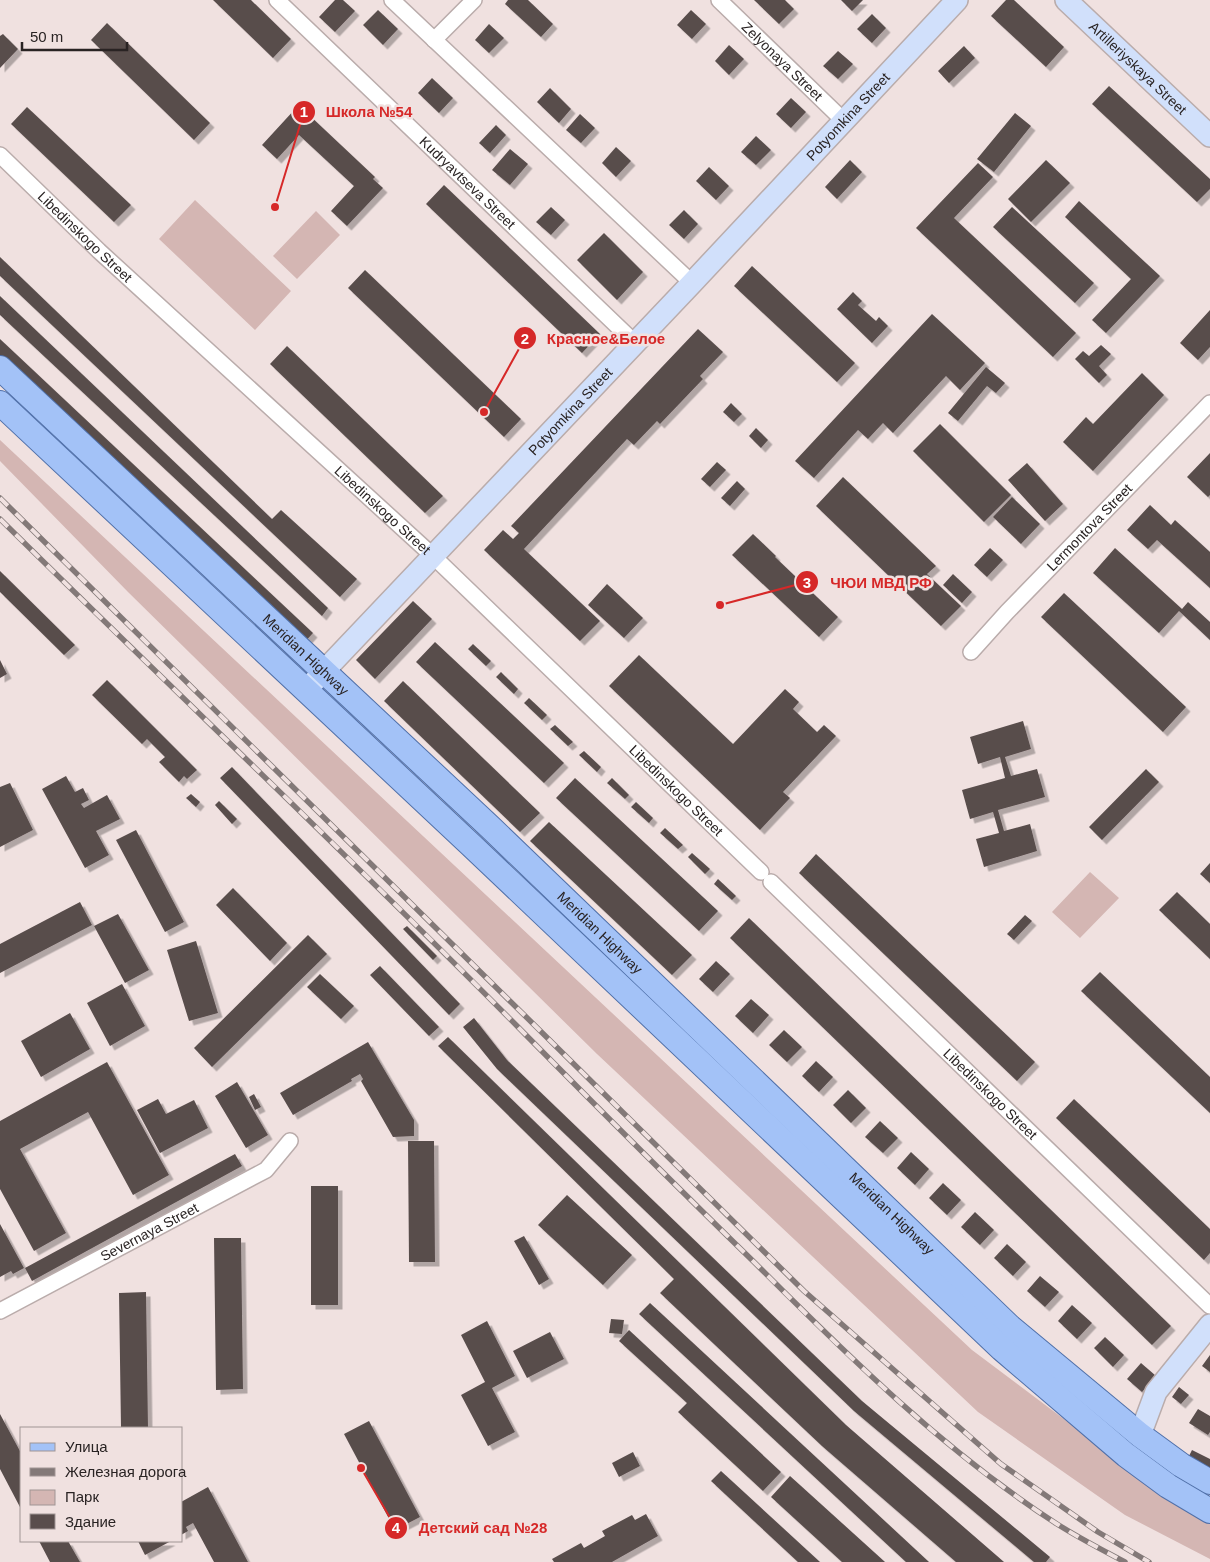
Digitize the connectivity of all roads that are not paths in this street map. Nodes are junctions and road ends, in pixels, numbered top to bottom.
1 (277, 0) edge
2 (392, 0) edge
3 (474, 0) edge
4 (719, 0) edge
5 (957, 0) edge
6 (1066, 0) edge
7 (434, 40) junction
8 (844, 121) junction
9 (1210, 136) edge
10 (0, 155) edge
11 (692, 283) junction
12 (635, 343) junction
13 (0, 368) edge
14 (1210, 402) edge
15 (0, 403) edge
16 (434, 556) junction
17 (971, 652) dead end
18 (324, 672) junction
19 (306, 690) junction
20 (290, 1142) dead end
21 (1210, 1306) edge
22 (0, 1311) edge
23 (1210, 1325) edge
24 (1140, 1435) junction
25 (1210, 1482) edge
26 (1210, 1511) edge

1 - 12 street, Kudryavtseva Street
2 - 7 street
3 - 7 street
4 - 8 street, Zelyonaya Street
5 - 8 street, Potyomkina Street
6 - 9 street, Artilleriyskaya Street
7 - 11 street
8 - 11 street, Potyomkina Street
10 - 16 street, Libedinskogo Street
11 - 12 street, Potyomkina Street
12 - 16 street, Potyomkina Street
13 - 18 main road, Meridian Highway
14 - 17 street, Lermontova Street
15 - 19 main road, Meridian Highway
16 - 18 street, Potyomkina Street
16 - 21 street, Libedinskogo Street
18 - 19 street, Potyomkina Street
18 - 24 main road, Meridian Highway
19 - 26 main road, Meridian Highway
20 - 22 street, Severnaya Street
23 - 24 street
24 - 25 main road, Meridian Highway

